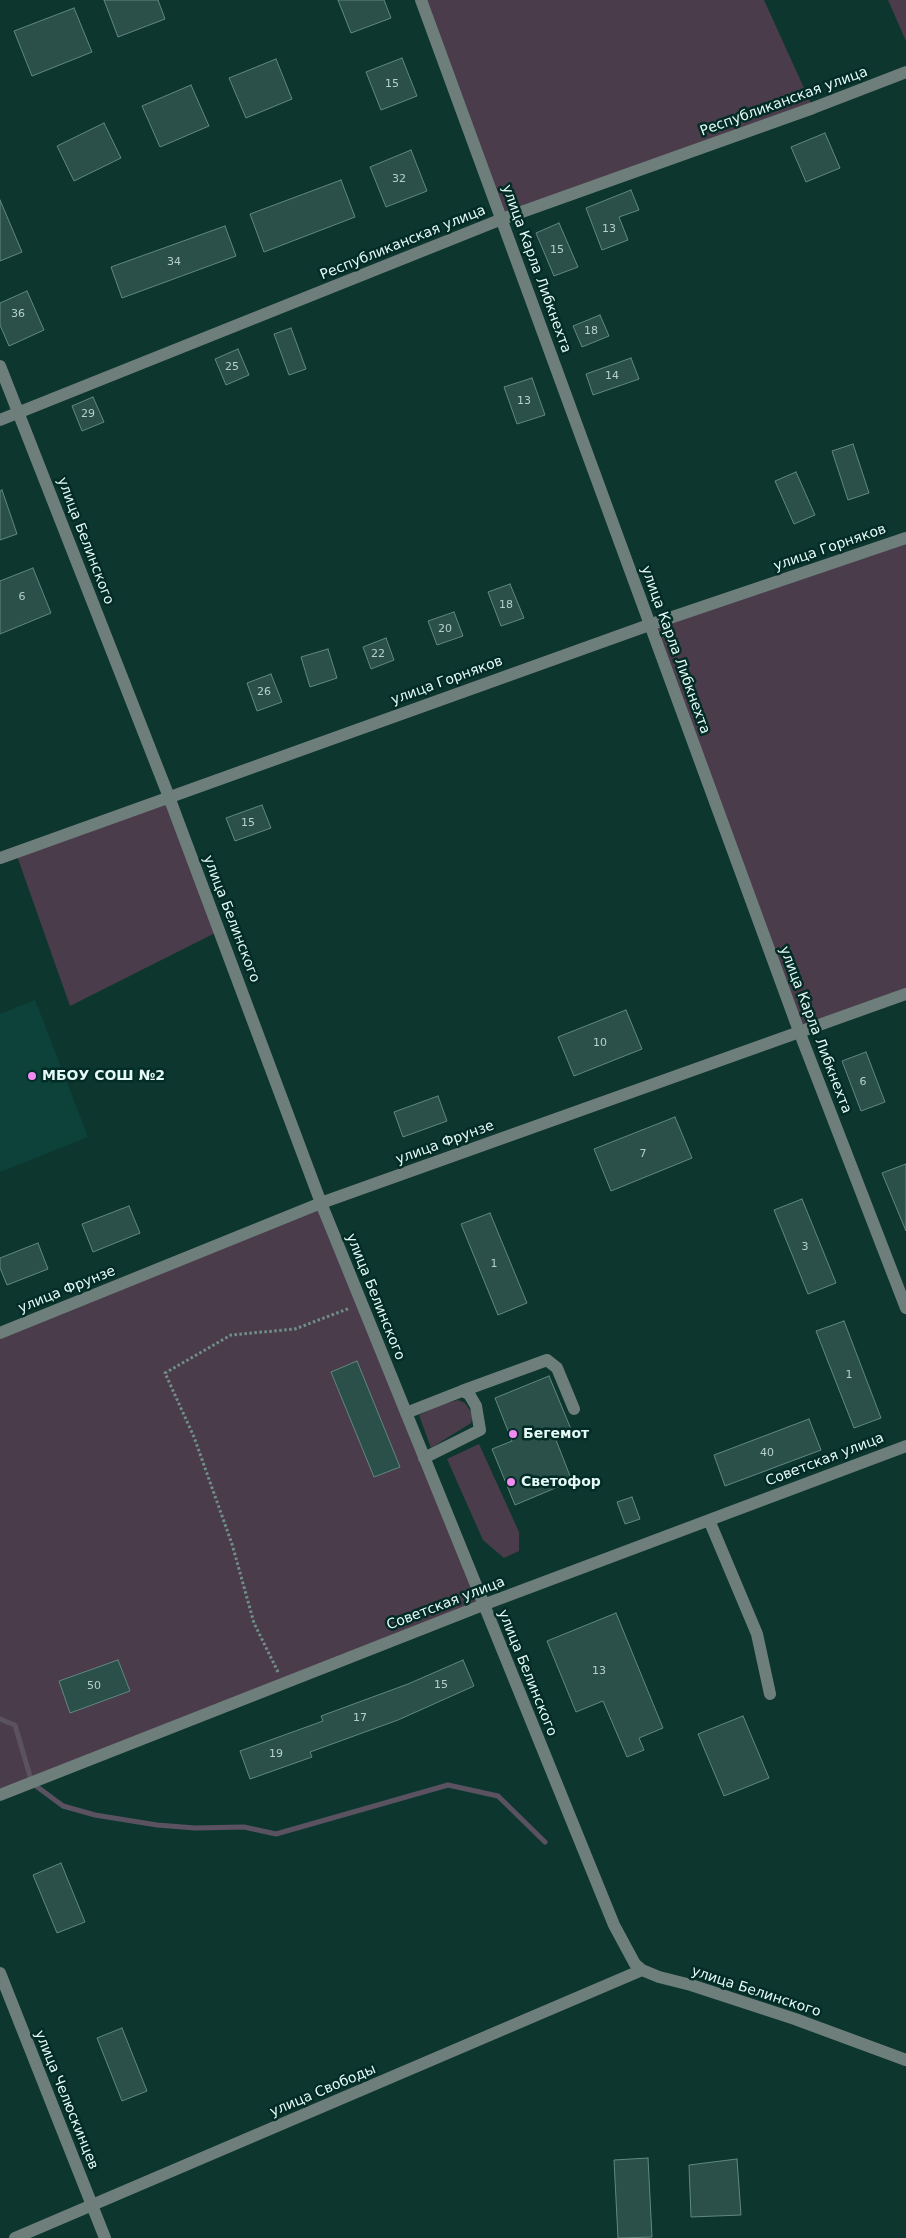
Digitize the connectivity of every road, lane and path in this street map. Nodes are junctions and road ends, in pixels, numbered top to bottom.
1 (421, 0) edge
2 (906, 72) edge
3 (502, 219) junction
4 (0, 366) edge
5 (18, 413) junction
6 (0, 420) edge
7 (906, 538) edge
8 (649, 625) junction
9 (169, 797) junction
10 (0, 858) edge
11 (906, 994) edge
12 (799, 1031) junction
13 (322, 1203) junction
14 (362, 1303) junction
15 (906, 1308) edge
16 (0, 1333) edge
17 (462, 1391) junction
18 (574, 1410) dead end
19 (406, 1413) junction
20 (906, 1446) edge
21 (424, 1458) junction
22 (708, 1520) junction
23 (483, 1605) junction
24 (284, 1684) junction
25 (770, 1694) dead end
26 (0, 1796) edge
27 (642, 1970) junction
28 (0, 1973) edge
29 (906, 2060) edge
30 (92, 2206) junction
31 (15, 2238) edge
32 (105, 2238) edge

1 - 3 street, улица Карла Либкнехта
2 - 3 street, Республиканская улица
3 - 5 street, Республиканская улица
3 - 8 street, улица Карла Либкнехта
4 - 5 street, улица Белинского
5 - 6 street, Республиканская улица
5 - 9 street, улица Белинского
7 - 8 street, улица Горняков
8 - 9 street, улица Горняков
8 - 12 street, улица Карла Либкнехта
9 - 10 street, улица Горняков
9 - 13 street, улица Белинского
11 - 12 street, улица Фрунзе
12 - 13 street, улица Фрунзе
12 - 15 street, улица Карла Либкнехта
13 - 14 street, улица Белинского
13 - 16 street, улица Фрунзе
14 - 19 street, улица Белинского
14 - 24 path
17 - 18 street
17 - 19 street
17 - 21 street
19 - 21 street, улица Белинского
20 - 22 street, Советская улица
21 - 23 street, улица Белинского
22 - 23 street, Советская улица
22 - 25 street
23 - 24 street, Советская улица
23 - 27 street, улица Белинского
24 - 26 street, Советская улица
27 - 29 street, улица Белинского
27 - 30 street, улица Свободы
28 - 30 street, улица Челюскинцев
30 - 31 street, улица Свободы
30 - 32 street, улица Челюскинцев

